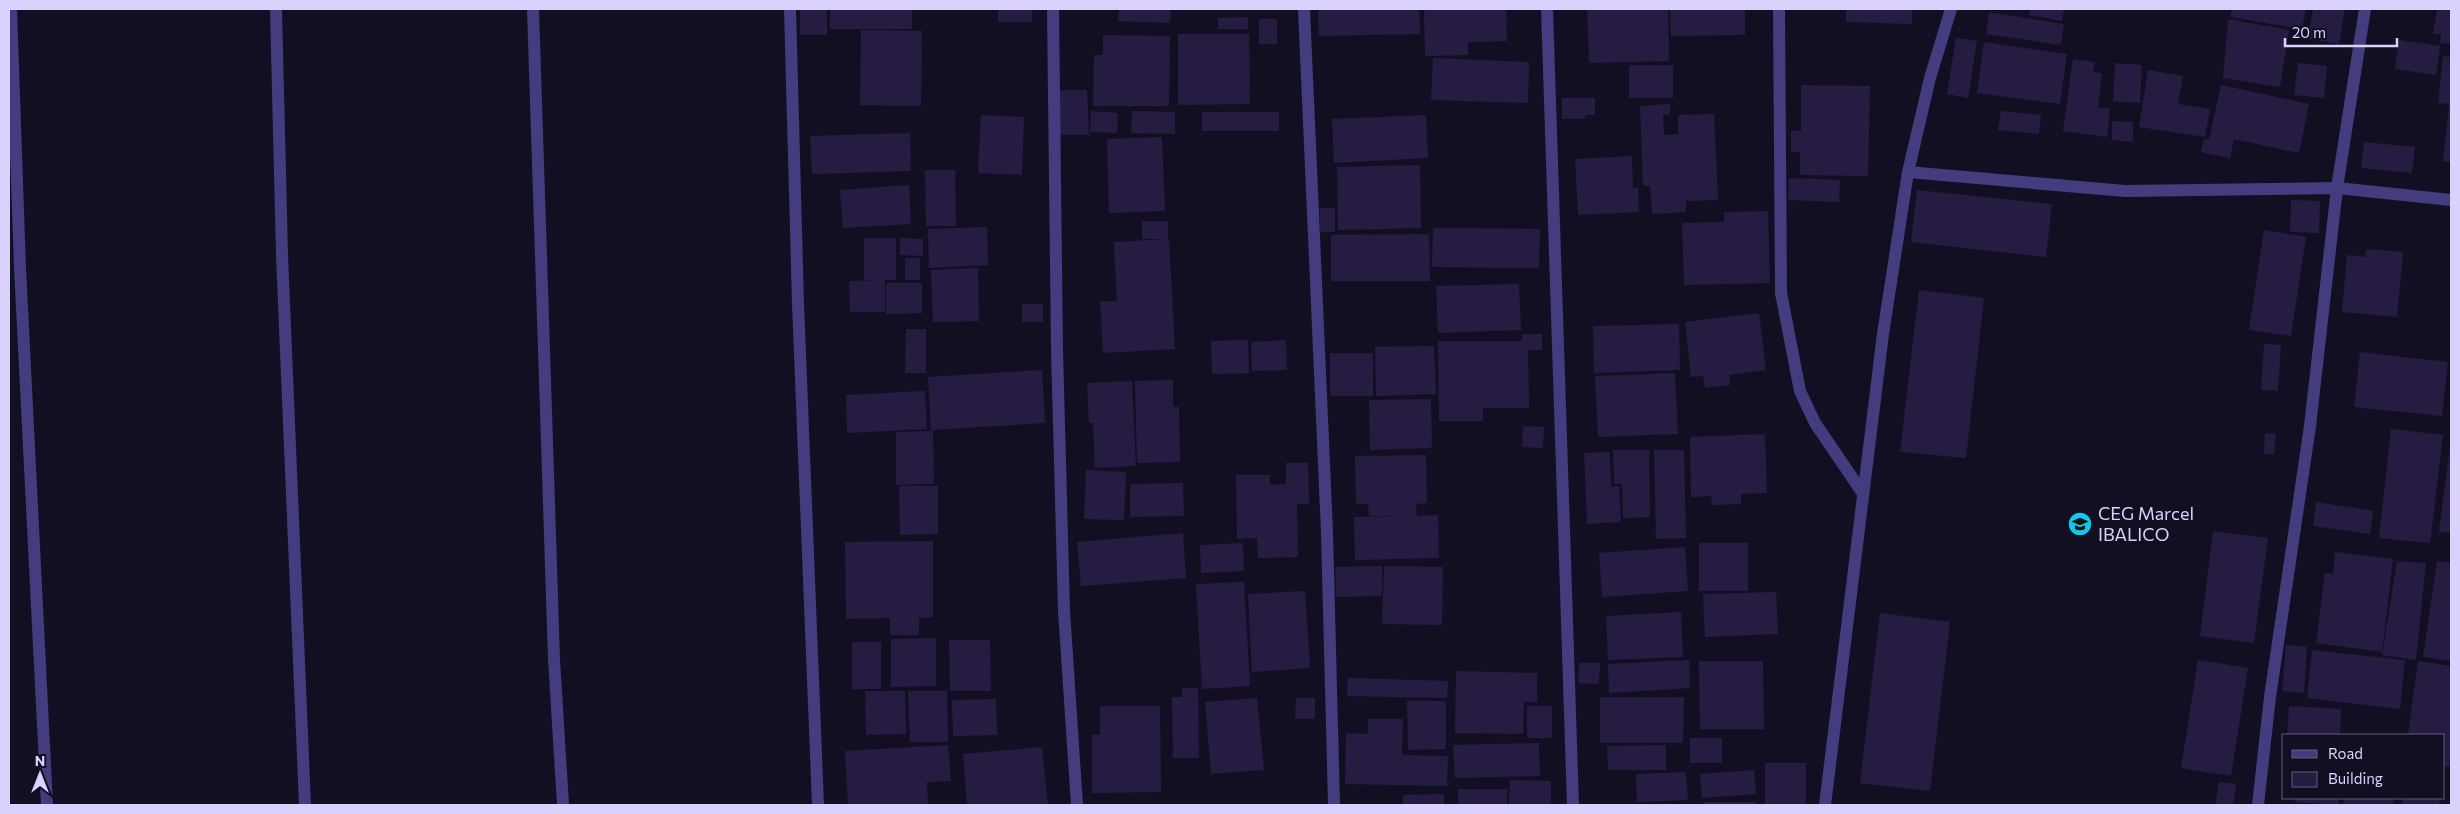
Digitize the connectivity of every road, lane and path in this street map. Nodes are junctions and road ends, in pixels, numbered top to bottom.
1 (11, 9) edge
2 (276, 9) edge
3 (534, 9) edge
4 (790, 9) edge
5 (1053, 9) edge
6 (1304, 9) edge
7 (1547, 9) edge
8 (1779, 9) edge
9 (1951, 9) edge
10 (2365, 9) edge
11 (1908, 172) junction
12 (2337, 188) junction
13 (2451, 200) edge
14 (1862, 492) junction
15 (47, 805) edge
16 (305, 805) edge
17 (563, 805) edge
18 (818, 805) edge
19 (1077, 805) edge
20 (1334, 805) edge
21 (1573, 805) edge
22 (1825, 805) edge
23 (2258, 805) edge

1 - 15 street
2 - 16 street
3 - 17 street
4 - 18 street
5 - 19 street
6 - 20 street
7 - 21 street
8 - 14 street
9 - 11 street
10 - 12 street
11 - 12 street
11 - 14 street
12 - 13 street
12 - 23 street
14 - 22 street

